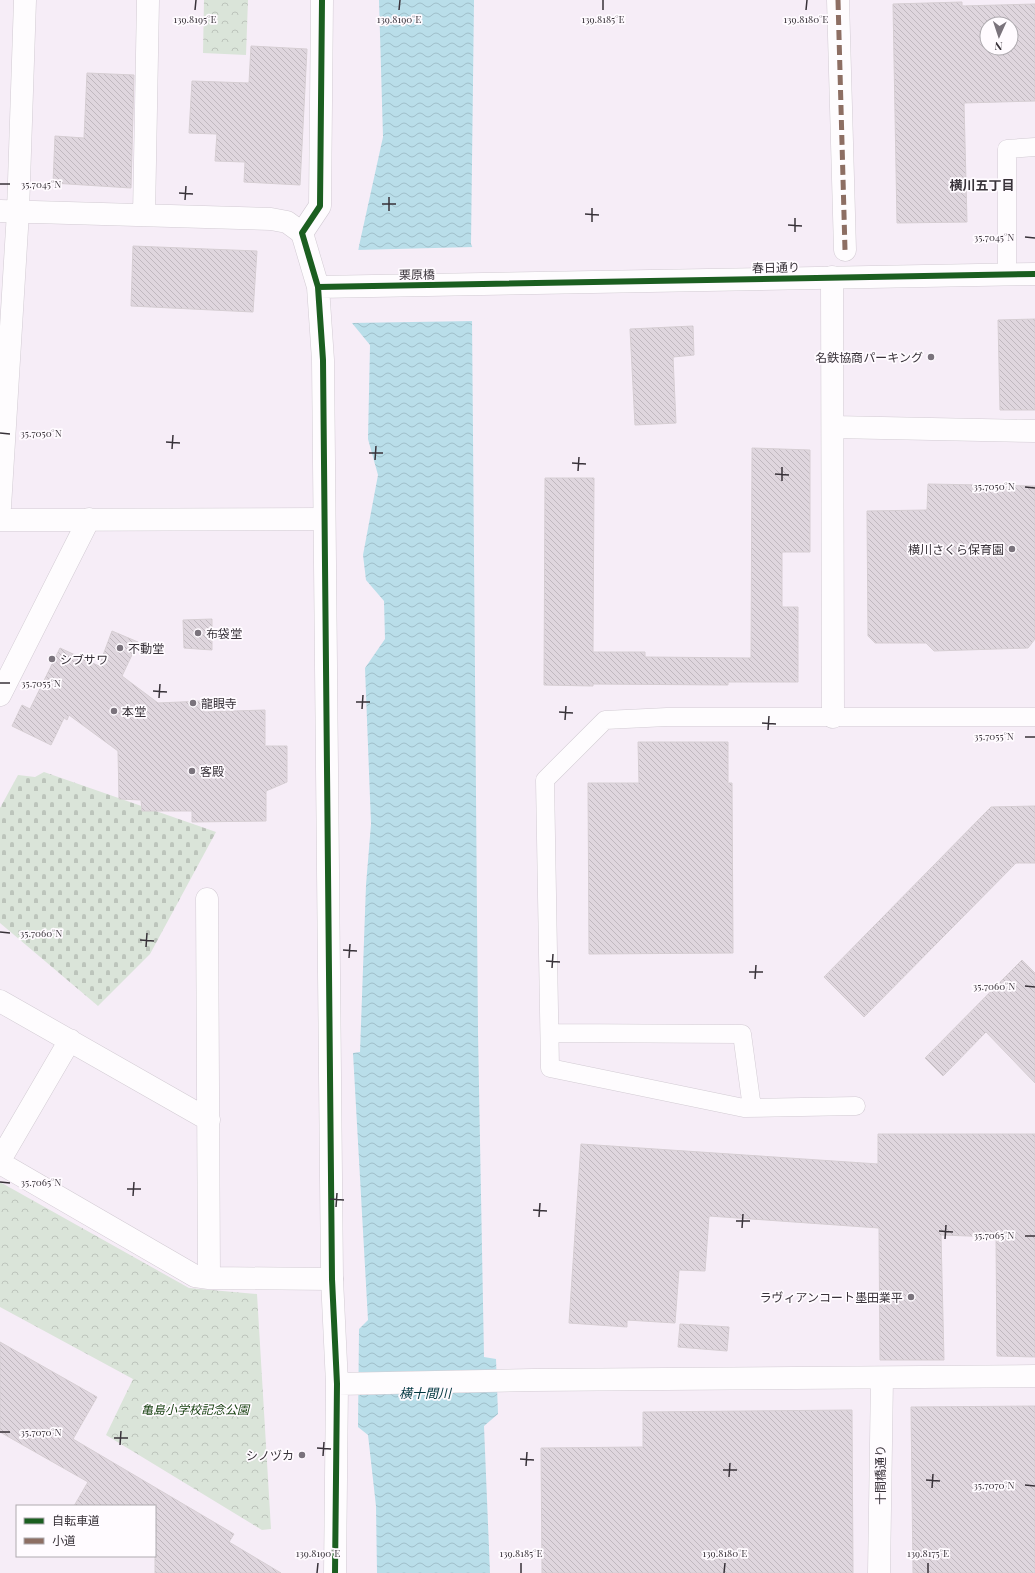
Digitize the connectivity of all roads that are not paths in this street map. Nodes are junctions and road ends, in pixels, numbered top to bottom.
1 (26, 0) edge
2 (148, 0) edge
3 (322, 0) edge
4 (838, 0) edge
5 (1035, 147) edge
6 (9, 211) edge
7 (144, 215) junction
8 (302, 233) junction
9 (845, 250) dead end
10 (1007, 274) junction
11 (1035, 274) edge
12 (832, 277) junction
13 (517, 283) joint
14 (318, 287) junction
15 (833, 427) junction
16 (1035, 431) edge
17 (0, 507) edge
18 (89, 519) junction
19 (324, 519) junction
20 (0, 520) edge
21 (0, 695) edge
22 (833, 717) junction
23 (1035, 717) edge
24 (208, 899) dead end
25 (0, 1001) edge
26 (550, 1033) junction
27 (70, 1040) junction
28 (856, 1106) dead end
29 (752, 1108) junction
30 (208, 1120) junction
31 (0, 1162) edge
32 (209, 1278) junction
33 (332, 1279) junction
34 (1035, 1376) edge
35 (882, 1378) junction
36 (344, 1384) junction
37 (336, 1573) edge
38 (880, 1573) edge

1 - 6 street
2 - 7 street
3 - 8 street
4 - 9 street
5 - 10 lane
6 - 7 street
6 - 17 street
7 - 8 street
8 - 14 street
10 - 11 street, 春日通り
10 - 12 street, 春日通り
12 - 13 street, 春日通り
12 - 15 street
13 - 14 street, 栗原橋
14 - 19 street
15 - 16 street
15 - 22 street
18 - 19 street
18 - 20 street
18 - 21 street
19 - 33 street
22 - 23 lane
22 - 26 lane
24 - 30 street
25 - 27 street
26 - 29 lane
26 - 29 lane
27 - 30 street
27 - 31 street
28 - 29 lane
30 - 32 street
31 - 32 street
32 - 33 street
33 - 36 street
34 - 35 street
35 - 36 street
35 - 38 street, 十間橋通り
36 - 37 street

